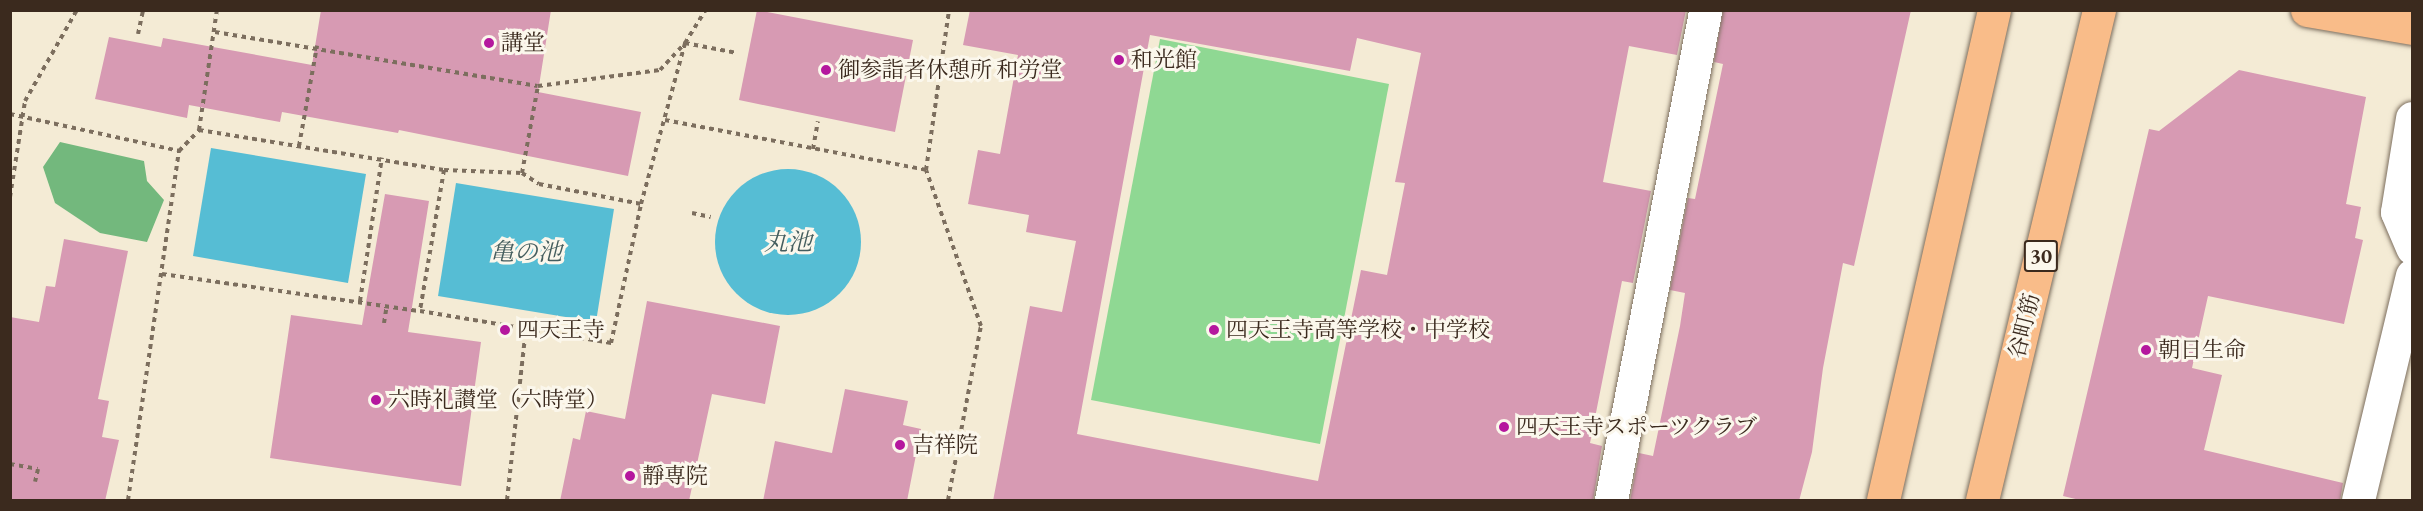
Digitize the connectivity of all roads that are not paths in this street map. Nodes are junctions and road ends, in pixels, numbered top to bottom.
1 (1705, 10) edge
2 (1994, 10) edge
3 (2099, 10) edge
4 (2307, 10) edge
5 (2403, 21) edge
6 (2412, 118) edge
7 (2412, 248) edge
8 (2412, 275) edge
9 (1611, 501) edge
10 (1882, 501) edge
11 (1982, 501) edge
12 (2358, 501) edge

1 - 9 street
2 - 10 main road
3 - 11 main road, 谷町筋 / 30
4 - 5 main road
6 - 7 street
8 - 12 street

